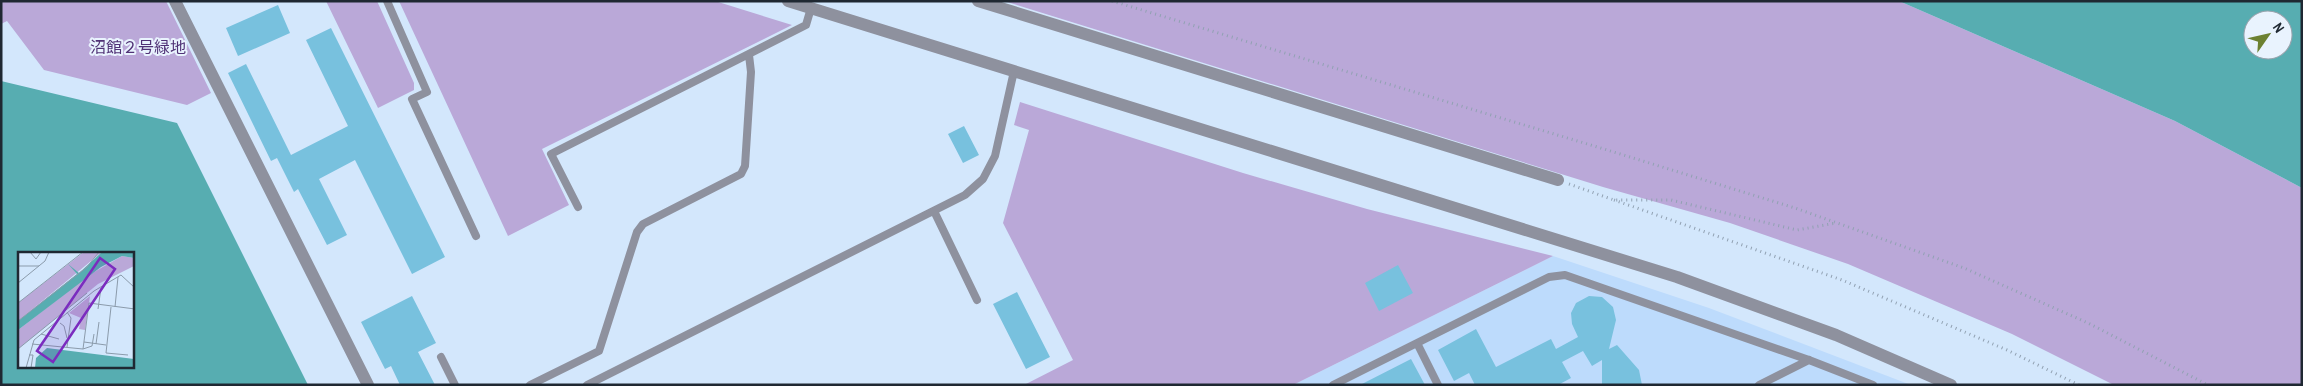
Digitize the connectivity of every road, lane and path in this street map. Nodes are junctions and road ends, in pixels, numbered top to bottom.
1 (175, 1) edge
2 (387, 1) edge
3 (788, 1) edge
4 (978, 1) edge
5 (1112, 1) edge
6 (811, 8) junction
7 (749, 55) junction
8 (1014, 71) junction
9 (1558, 180) joint
10 (1614, 200) junction
11 (578, 207) dead end
12 (934, 211) junction
13 (1837, 223) junction
14 (476, 236) dead end
15 (977, 300) dead end
16 (1417, 343) junction
17 (441, 357) dead end
18 (1809, 360) junction
19 (368, 385) edge
20 (455, 385) edge
21 (530, 385) edge
22 (587, 385) edge
23 (1333, 385) edge
24 (1438, 385) edge
25 (1759, 385) edge
26 (1873, 385) edge
27 (1951, 385) edge
28 (2079, 385) edge
29 (2208, 385) edge

1 - 19 street
2 - 14 lane
3 - 6 street
4 - 9 street
5 - 13 path
6 - 7 lane
6 - 8 street
7 - 11 lane
7 - 21 lane
8 - 12 lane
8 - 27 street
9 - 10 path
10 - 13 path
10 - 28 path
12 - 15 lane
12 - 22 lane
13 - 29 path
16 - 18 lane
16 - 23 lane
16 - 24 lane
17 - 20 lane
18 - 25 lane
18 - 26 lane

